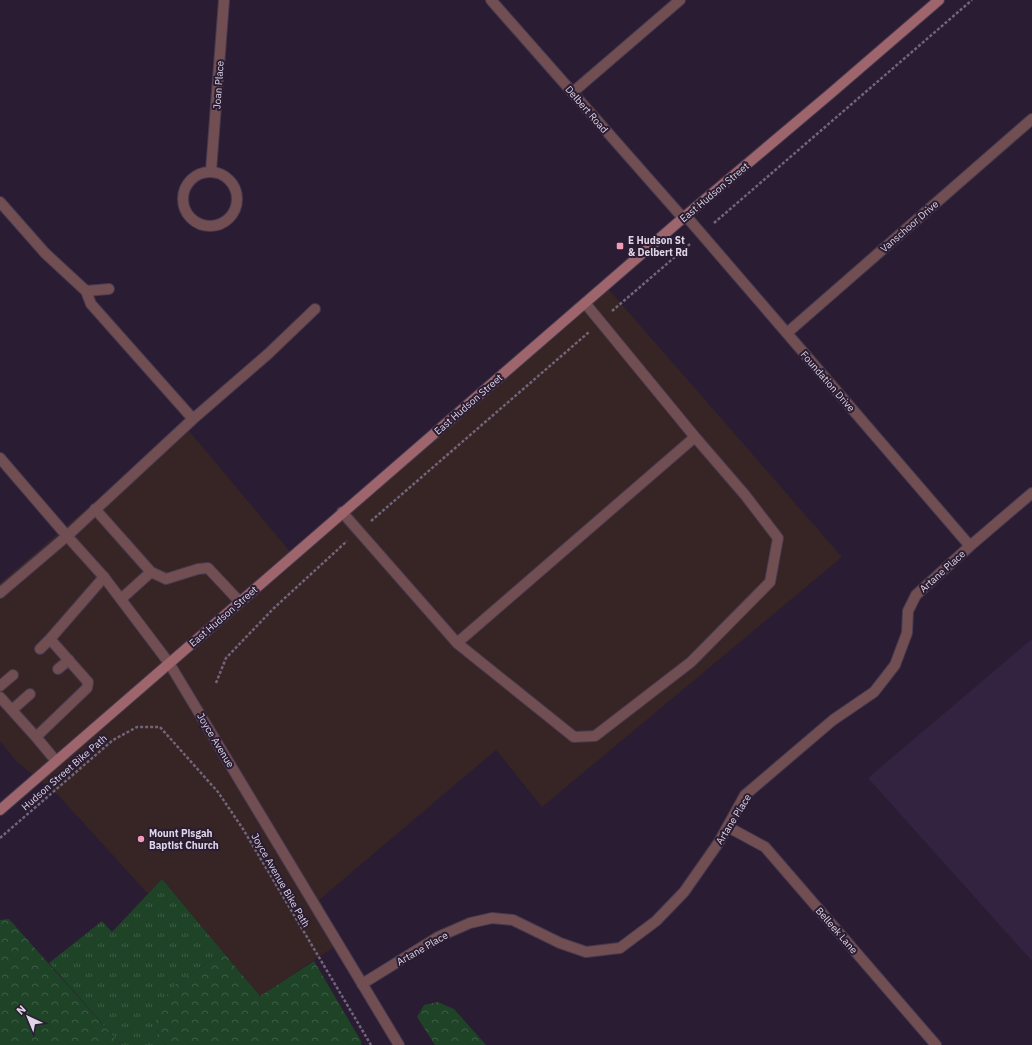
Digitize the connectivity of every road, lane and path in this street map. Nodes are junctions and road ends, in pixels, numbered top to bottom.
1 (224, 0) edge
2 (491, 0) edge
3 (680, 0) edge
4 (939, 0) edge
5 (573, 92) junction
6 (1032, 119) edge
7 (212, 171) junction
8 (0, 202) edge
9 (685, 217) junction
10 (109, 289) dead end
11 (86, 291) junction
12 (585, 303) junction
13 (316, 309) dead end
14 (787, 333) junction
15 (194, 419) junction
16 (695, 437) junction
17 (0, 458) edge
18 (1032, 493) edge
19 (95, 509) junction
20 (342, 512) junction
21 (66, 536) junction
22 (970, 546) junction
23 (152, 572) junction
24 (104, 577) junction
25 (0, 593) edge
26 (121, 599) junction
27 (239, 601) junction
28 (50, 639) junction
29 (457, 643) junction
30 (40, 649) dead end
31 (226, 658) dead end
32 (69, 660) junction
33 (169, 663) junction
34 (58, 669) dead end
35 (12, 675) dead end
36 (216, 683) dead end
37 (0, 686) edge
38 (30, 694) dead end
39 (0, 697) edge
40 (12, 710) junction
41 (165, 732) joint
42 (36, 737) junction
43 (56, 761) junction
44 (0, 810) edge
45 (728, 826) junction
46 (0, 838) edge
47 (362, 984) junction
48 (371, 1045) edge
49 (398, 1045) edge
50 (936, 1045) edge

1 - 7 street, Joan Place
2 - 5 street, Delbert Road
3 - 5 street
4 - 9 main road, East Hudson Street
5 - 9 street, Delbert Road
6 - 14 street, Vanschoor Drive
7 - 7 street
8 - 11 street
9 - 12 main road, East Hudson Street
9 - 14 street, Foundation Drive
10 - 11 street
11 - 15 street
12 - 16 street
12 - 20 main road, East Hudson Street
13 - 15 street
14 - 22 street, Foundation Drive
15 - 19 street
16 - 29 street
16 - 29 street
17 - 21 street, Joyce Avenue
18 - 22 street, Artane Place
19 - 21 street
19 - 23 street
20 - 27 main road, East Hudson Street
20 - 29 street
21 - 24 street, Joyce Avenue
21 - 25 street
22 - 45 street, Artane Place
23 - 26 street
23 - 27 street
24 - 26 street, Joyce Avenue
24 - 28 street
26 - 33 street, Joyce Avenue
27 - 33 main road, East Hudson Street
28 - 30 street
28 - 32 street
31 - 36 path
32 - 34 street
32 - 42 street
33 - 43 main road, East Hudson Street
33 - 47 street, Joyce Avenue
35 - 37 street
38 - 40 street
39 - 40 street
40 - 42 street
41 - 46 path, Hudson Street Bike Path
41 - 48 path, Joyce Avenue Bike Path
42 - 43 street
43 - 44 main road, East Hudson Street
45 - 47 street, Artane Place
45 - 50 street, Belleek Lane
47 - 49 street, Joyce Avenue

